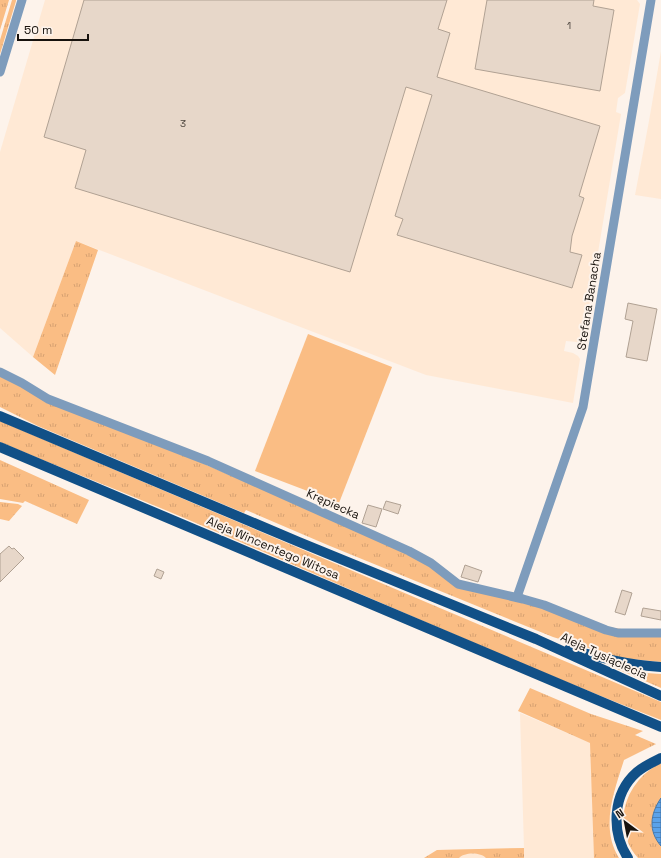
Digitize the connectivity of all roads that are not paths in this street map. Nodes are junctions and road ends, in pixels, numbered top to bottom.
1 (22, 0) edge
2 (651, 0) edge
3 (0, 72) edge
4 (0, 372) edge
5 (0, 416) edge
6 (0, 447) edge
7 (517, 597) junction
8 (661, 633) edge
9 (536, 639) junction
10 (661, 667) edge
11 (661, 696) edge
12 (661, 727) edge
13 (661, 758) edge
14 (628, 858) edge

1 - 3 street
2 - 7 street, Stefana Banacha
4 - 7 street, Krępiecka
5 - 9 main road, Aleja Wincentego Witosa
6 - 12 main road, Aleja Wincentego Witosa
7 - 8 street, Krępiecka
9 - 10 main road
9 - 11 main road, Aleja Tysiąclecia
13 - 14 main road

